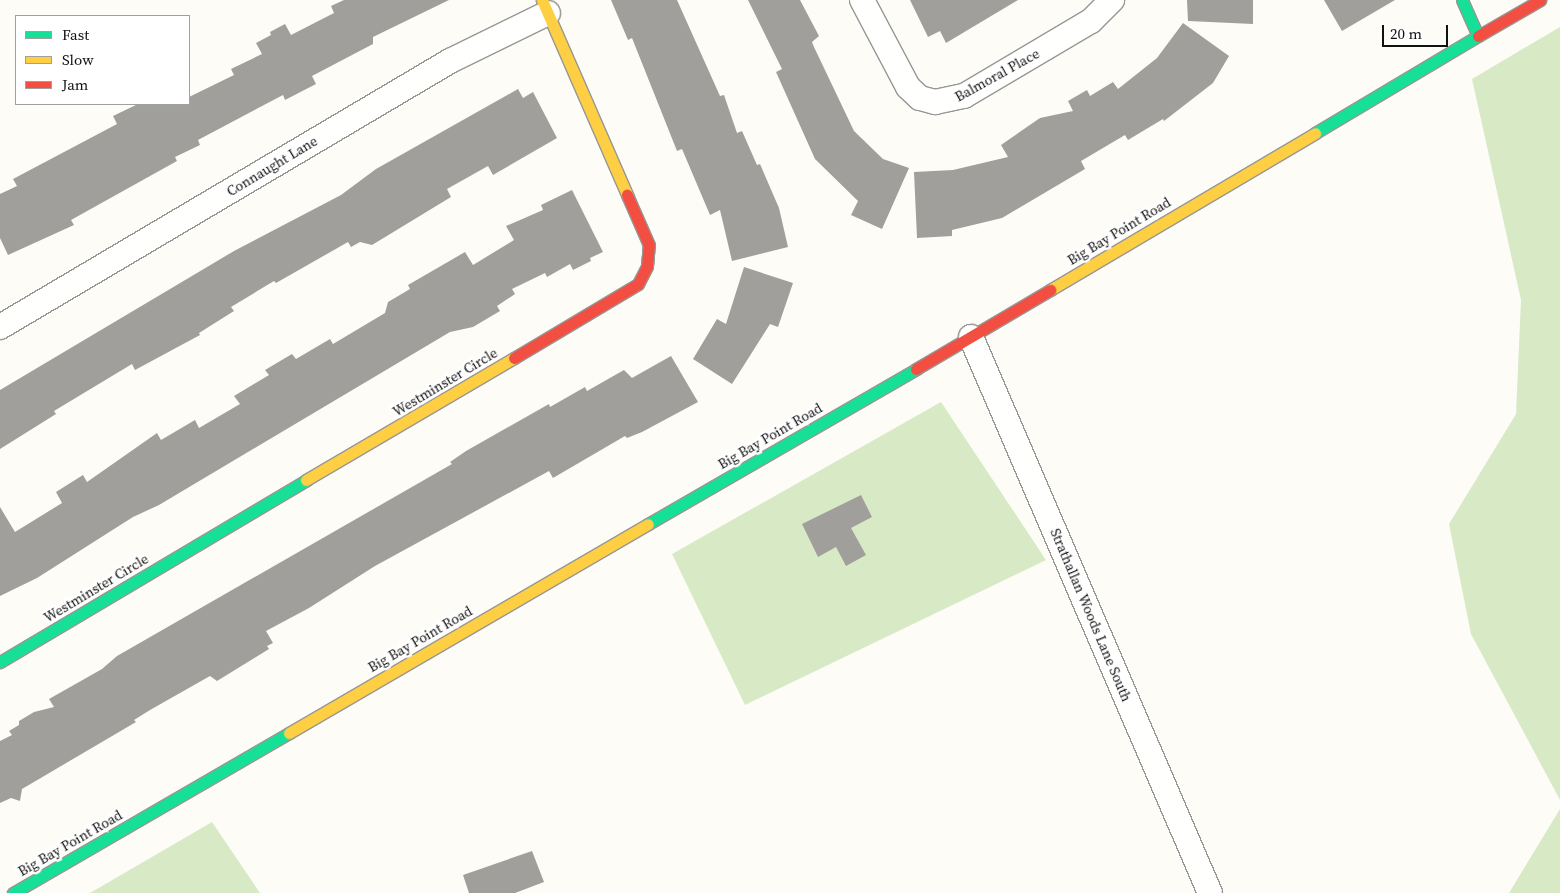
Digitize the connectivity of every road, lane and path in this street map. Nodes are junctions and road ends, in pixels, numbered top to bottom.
1 (862, 0) edge
2 (1112, 0) edge
3 (1462, 0) edge
4 (1540, 0) edge
5 (545, 6) edge
6 (1478, 36) junction
7 (0, 326) edge
8 (971, 337) junction
9 (0, 662) edge
10 (13, 893) edge
11 (1210, 893) edge

1 - 2 street, Balmoral Place
3 - 6 main road
4 - 6 main road, Big Bay Point Road
5 - 7 street, Connaught Lane
5 - 9 main road, Westminster Circle
6 - 8 main road, Big Bay Point Road
8 - 10 main road, Big Bay Point Road
8 - 11 street, Strathallan Woods Lane South

